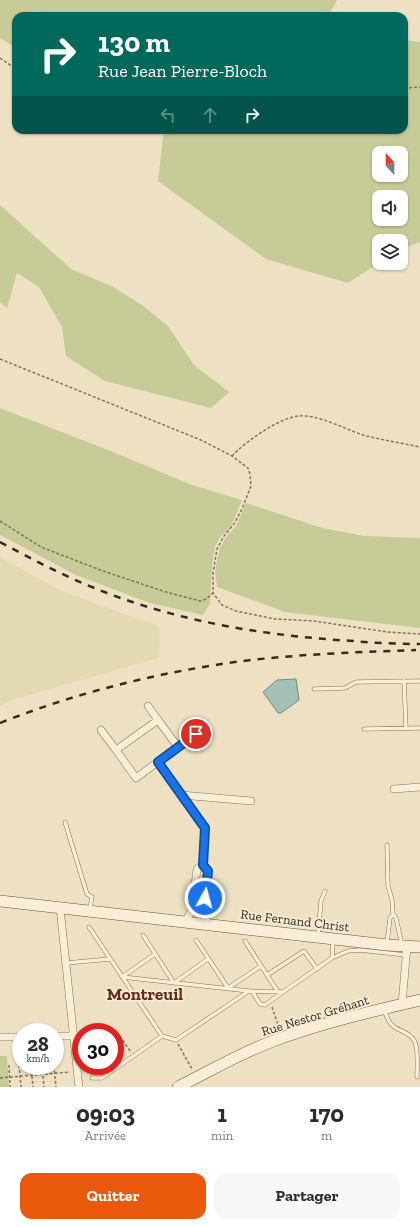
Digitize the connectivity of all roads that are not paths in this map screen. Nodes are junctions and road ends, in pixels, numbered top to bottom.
1 (404, 681) junction
2 (420, 681) edge
3 (314, 689) dead end
4 (148, 706) dead end
5 (158, 720) junction
6 (406, 728) junction
7 (420, 728) edge
8 (364, 729) dead end
9 (101, 730) dead end
10 (196, 734) dead end
11 (178, 747) junction
12 (116, 750) junction
13 (158, 762) junction
14 (420, 787) edge
15 (394, 789) dead end
16 (181, 795) junction
17 (251, 801) dead end
18 (65, 822) dead end
19 (387, 845) dead end
20 (203, 865) junction
21 (325, 891) dead end
22 (0, 901) edge
23 (60, 908) junction
24 (89, 911) junction
25 (393, 914) junction
26 (185, 922) junction
27 (207, 924) junction
28 (89, 927) dead end
29 (143, 935) dead end
30 (318, 937) junction
31 (333, 939) junction
32 (196, 940) dead end
33 (245, 941) dead end
34 (387, 945) junction
35 (420, 948) edge
36 (405, 949) junction
37 (155, 954) junction
38 (332, 958) junction
39 (110, 959) junction
40 (208, 959) junction
41 (66, 963) junction
42 (261, 966) junction
43 (317, 969) junction
44 (267, 975) junction
45 (122, 977) junction
46 (174, 983) junction
47 (228, 988) junction
48 (250, 991) junction
49 (278, 992) junction
50 (283, 992) junction
51 (420, 1000) edge
52 (402, 1004) junction
53 (383, 1008) junction
54 (72, 1026) edge
55 (162, 1036) junction
56 (0, 1037) edge
57 (12, 1037) edge
58 (77, 1075) edge
59 (92, 1078) dead end
60 (417, 1078) dead end
61 (79, 1087) edge
62 (178, 1087) edge

1 - 2 lane
1 - 3 lane
1 - 6 lane
4 - 5 street
5 - 11 street
5 - 12 street
6 - 7 lane
6 - 8 lane
9 - 12 street
10 - 11 street
11 - 13 street
12 - 13 street
13 - 16 street
14 - 15 street
16 - 17 street
16 - 20 street
18 - 24 lane
19 - 25 lane
20 - 26 street
20 - 27 street
21 - 30 lane
22 - 23 main road, Rue Fernand Christ
23 - 24 main road, Rue Fernand Christ
23 - 41 street
24 - 26 main road, Rue Fernand Christ
25 - 34 lane
25 - 36 lane
26 - 27 main road, Rue Fernand Christ
27 - 30 main road, Rue Fernand Christ
28 - 39 lane
29 - 37 lane
30 - 31 main road, Rue Fernand Christ
31 - 34 main road, Rue Fernand Christ
31 - 38 lane
32 - 40 lane
33 - 42 lane
34 - 36 main road, Rue Fernand Christ
35 - 36 main road, Rue Fernand Christ
36 - 38 lane
36 - 52 street
37 - 45 lane
37 - 46 lane
38 - 43 lane
39 - 41 lane
39 - 45 lane
40 - 46 lane
40 - 47 lane
41 - 54 street
42 - 44 lane
42 - 47 lane
43 - 44 lane
43 - 50 lane
44 - 49 lane
45 - 46 lane
45 - 55 lane
46 - 47 lane
47 - 48 lane
48 - 49 lane
48 - 50 lane
48 - 55 lane
49 - 50 lane
51 - 52 main road, Rue Nestor Gréhant
52 - 53 main road, Rue Nestor Gréhant
53 - 60 lane
53 - 62 main road, Rue Nestor Gréhant
55 - 59 lane
56 - 57 street
58 - 61 street

